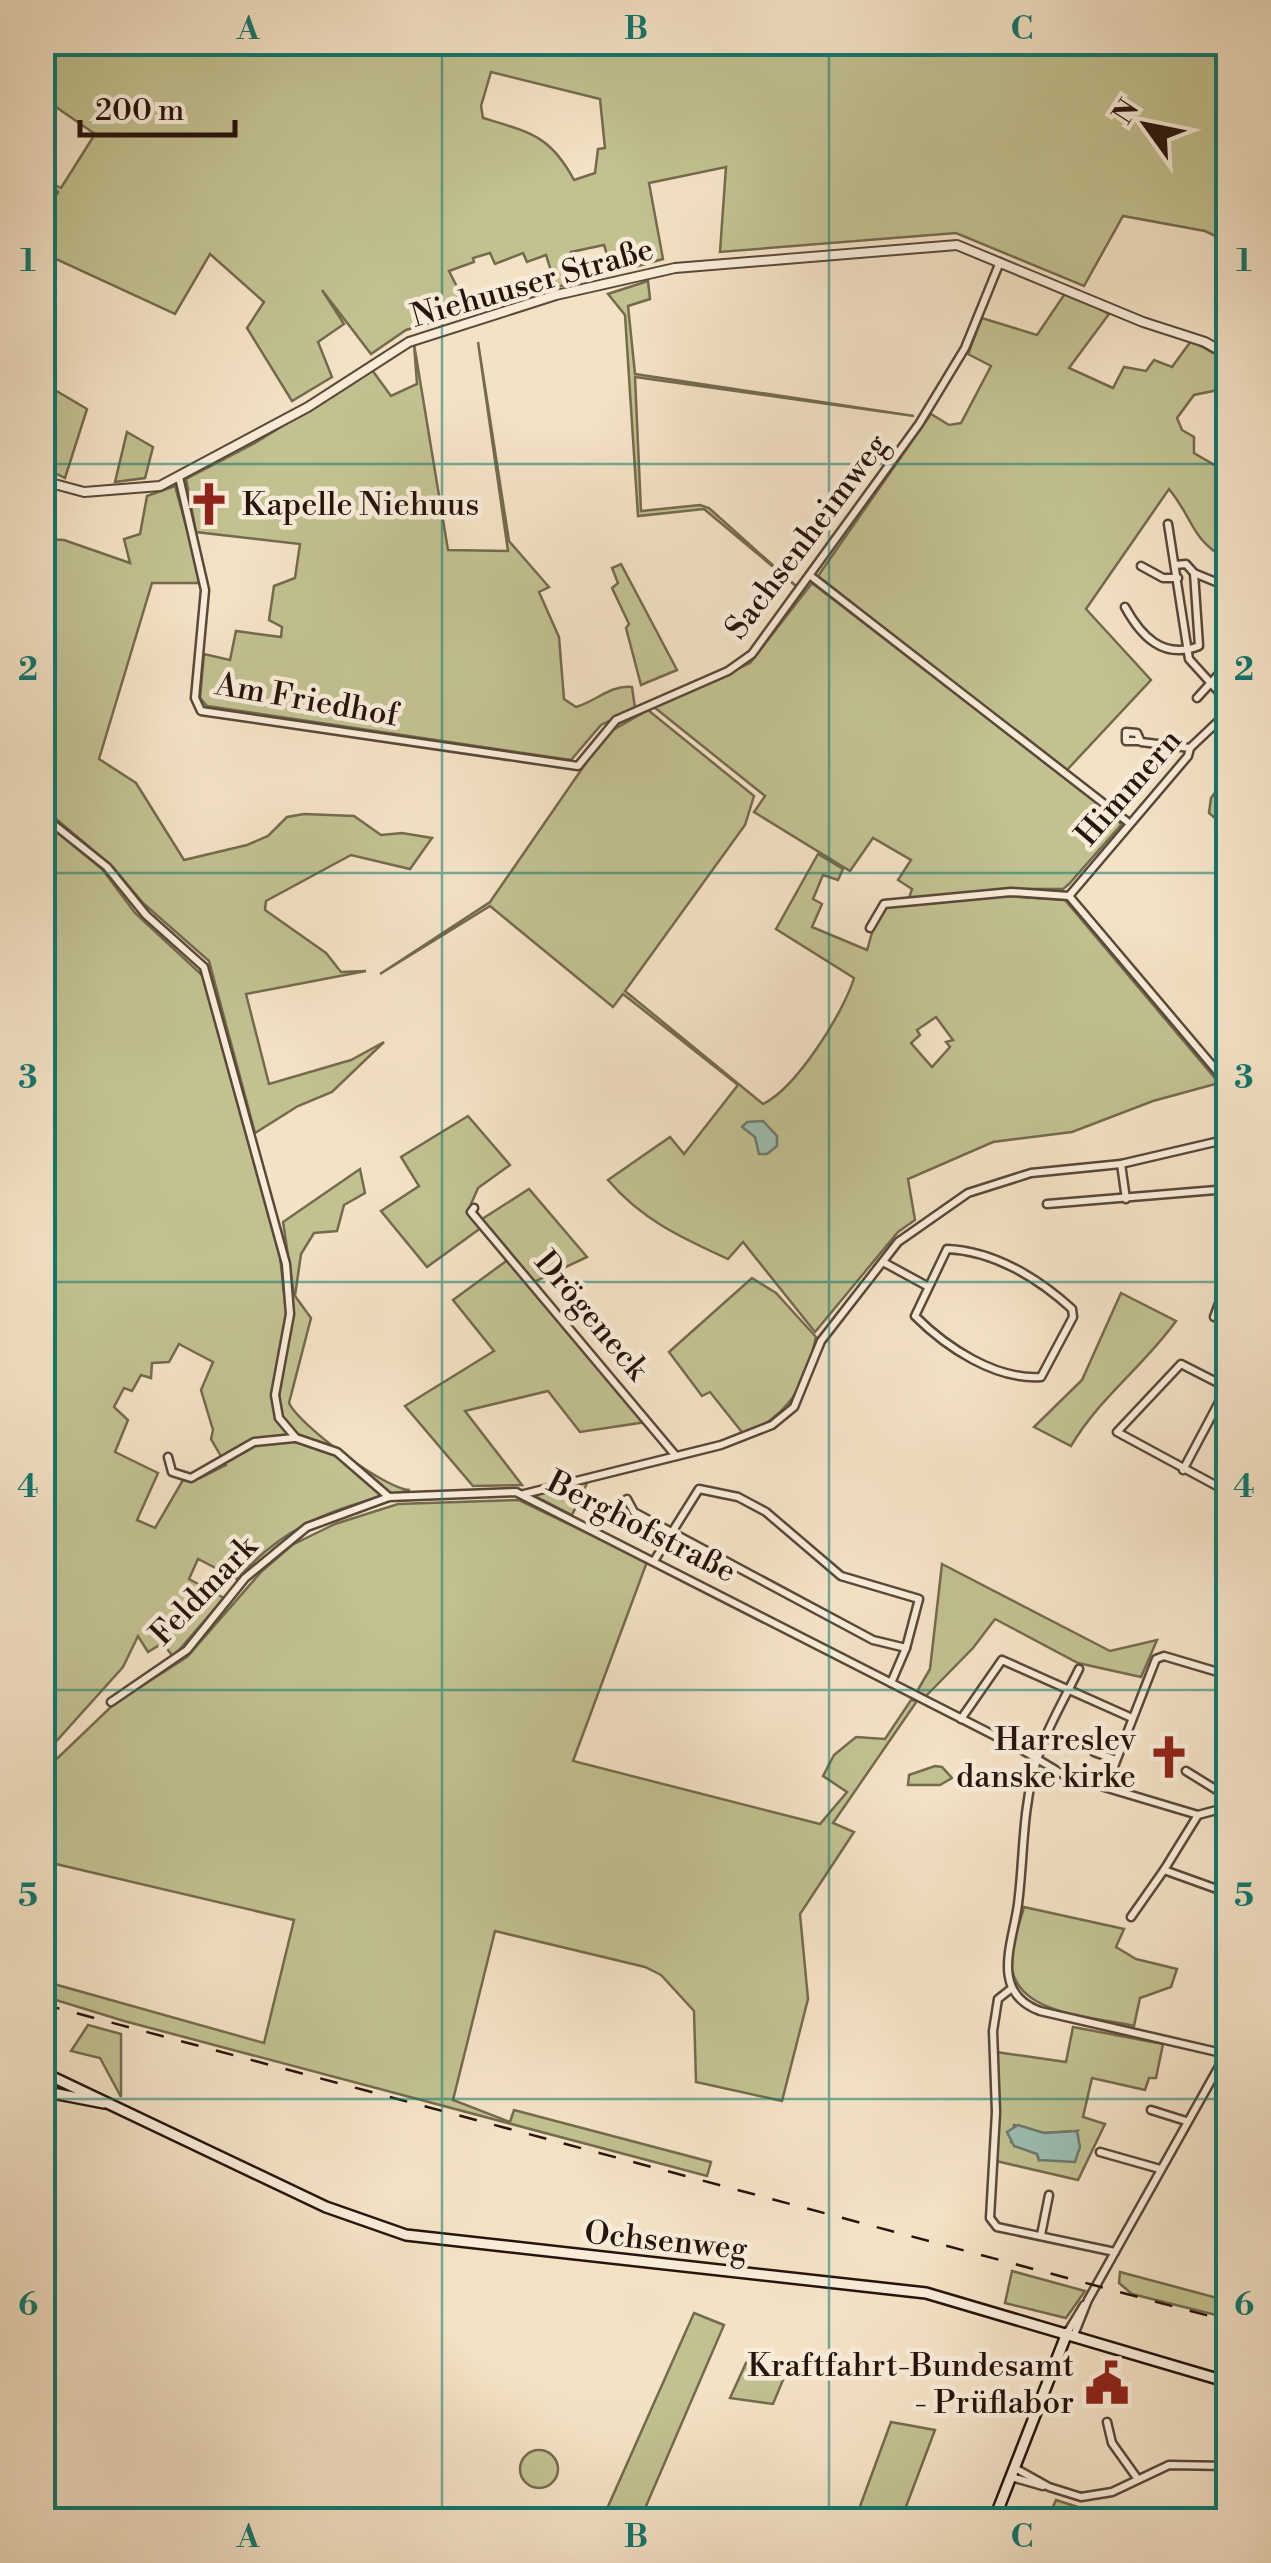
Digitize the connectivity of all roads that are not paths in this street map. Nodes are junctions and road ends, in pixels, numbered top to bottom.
1 (1000, 261) junction
2 (1226, 351) edge
3 (179, 477) junction
4 (44, 483) edge
5 (1168, 524) dead end
6 (1176, 565) junction
7 (1141, 566) dead end
8 (1194, 573) junction
9 (812, 577) junction
10 (1178, 578) junction
11 (1228, 587) edge
12 (1125, 606) dead end
13 (1188, 650) junction
14 (1228, 664) edge
15 (1210, 684) junction
16 (1197, 698) dead end
17 (1228, 703) edge
18 (1228, 712) edge
19 (1138, 741) dead end
20 (1190, 748) junction
21 (578, 766) joint
22 (42, 815) edge
23 (1129, 823) junction
24 (1069, 896) junction
25 (870, 928) dead end
26 (1228, 1084) edge
27 (1228, 1139) edge
28 (1121, 1164) junction
29 (1228, 1189) edge
30 (1126, 1199) junction
31 (1046, 1204) dead end
32 (474, 1208) dead end
33 (883, 1262) junction
34 (1228, 1279) edge
35 (928, 1286) junction
36 (1214, 1317) dead end
37 (1228, 1388) edge
38 (296, 1438) junction
39 (676, 1456) junction
40 (168, 1457) dead end
41 (1183, 1470) junction
42 (1228, 1492) edge
43 (524, 1494) junction
44 (389, 1497) junction
45 (627, 1499) dead end
46 (671, 1530) junction
47 (654, 1560) junction
48 (906, 1648) junction
49 (1080, 1669) dead end
50 (1228, 1675) edge
51 (891, 1683) junction
52 (1068, 1691) junction
53 (110, 1702) dead end
54 (1132, 1718) junction
55 (962, 1719) junction
56 (1094, 1752) dead end
57 (1036, 1760) junction
58 (1116, 1760) junction
59 (1186, 1771) dead end
60 (1106, 1786) junction
61 (1228, 1797) edge
62 (1228, 1807) edge
63 (1198, 1815) junction
64 (1164, 1870) junction
65 (1228, 1893) edge
66 (1131, 1917) dead end
67 (1012, 1988) junction
68 (1228, 2038) edge
69 (1227, 2054) edge
70 (42, 2072) edge
71 (42, 2091) edge
72 (115, 2105) junction
73 (1151, 2110) dead end
74 (1186, 2120) junction
75 (1100, 2152) dead end
76 (1160, 2169) junction
77 (1049, 2195) dead end
78 (1041, 2235) junction
79 (1115, 2252) junction
80 (1071, 2334) junction
81 (1228, 2382) edge
82 (1107, 2422) dead end
83 (1228, 2466) edge
84 (1013, 2472) junction
85 (1137, 2478) junction
86 (994, 2520) edge

1 - 2 street, Niehuuser Straße
1 - 3 street, Niehuuser Straße
1 - 9 street, Sachsenheimweg
3 - 4 street, Niehuuser Straße
3 - 21 street, Am Friedhof
5 - 6 street
6 - 8 street
6 - 10 street
7 - 10 street
8 - 11 street
8 - 13 street
9 - 21 street, Sachsenheimweg
9 - 23 street
10 - 13 street
12 - 13 street
13 - 15 street
14 - 15 street
15 - 16 street
15 - 17 street
17 - 18 street, Himmern
18 - 20 street, Himmern
19 - 20 street
20 - 23 street, Himmern
22 - 38 street
23 - 24 street, Himmern
24 - 25 street
24 - 26 street
27 - 28 street
28 - 30 street
28 - 33 street
29 - 30 street
30 - 31 street
32 - 39 street, Drögeneck
33 - 35 street
33 - 39 street
34 - 36 street
35 - 35 street
37 - 41 street
37 - 41 street
38 - 40 street
38 - 44 street
39 - 43 street
41 - 42 street
43 - 44 street, Berghofstraße
43 - 47 street, Berghofstraße
44 - 53 street, Feldmark
45 - 46 street
46 - 47 street
46 - 48 street
46 - 48 street
47 - 51 street, Berghofstraße
48 - 51 street
49 - 52 street
50 - 54 street
51 - 55 street, Berghofstraße
52 - 54 street
52 - 55 street
52 - 57 street
54 - 58 street
55 - 57 street, Berghofstraße
56 - 58 street
57 - 60 street, Berghofstraße
57 - 67 street
58 - 60 street
59 - 61 street
60 - 63 street, Berghofstraße
62 - 63 street
63 - 64 street
64 - 65 street
64 - 66 street
67 - 69 street
67 - 78 street
68 - 69 street
69 - 74 street
70 - 72 main road, Ochsenweg
71 - 72 main road, Ochsenweg
72 - 80 main road, Ochsenweg
73 - 74 street
74 - 76 street
75 - 76 street
76 - 79 street
77 - 78 street
78 - 79 street
79 - 80 street
80 - 81 main road, Ochsenweg
80 - 84 main road
82 - 85 street
83 - 85 street
84 - 85 street
84 - 86 main road

